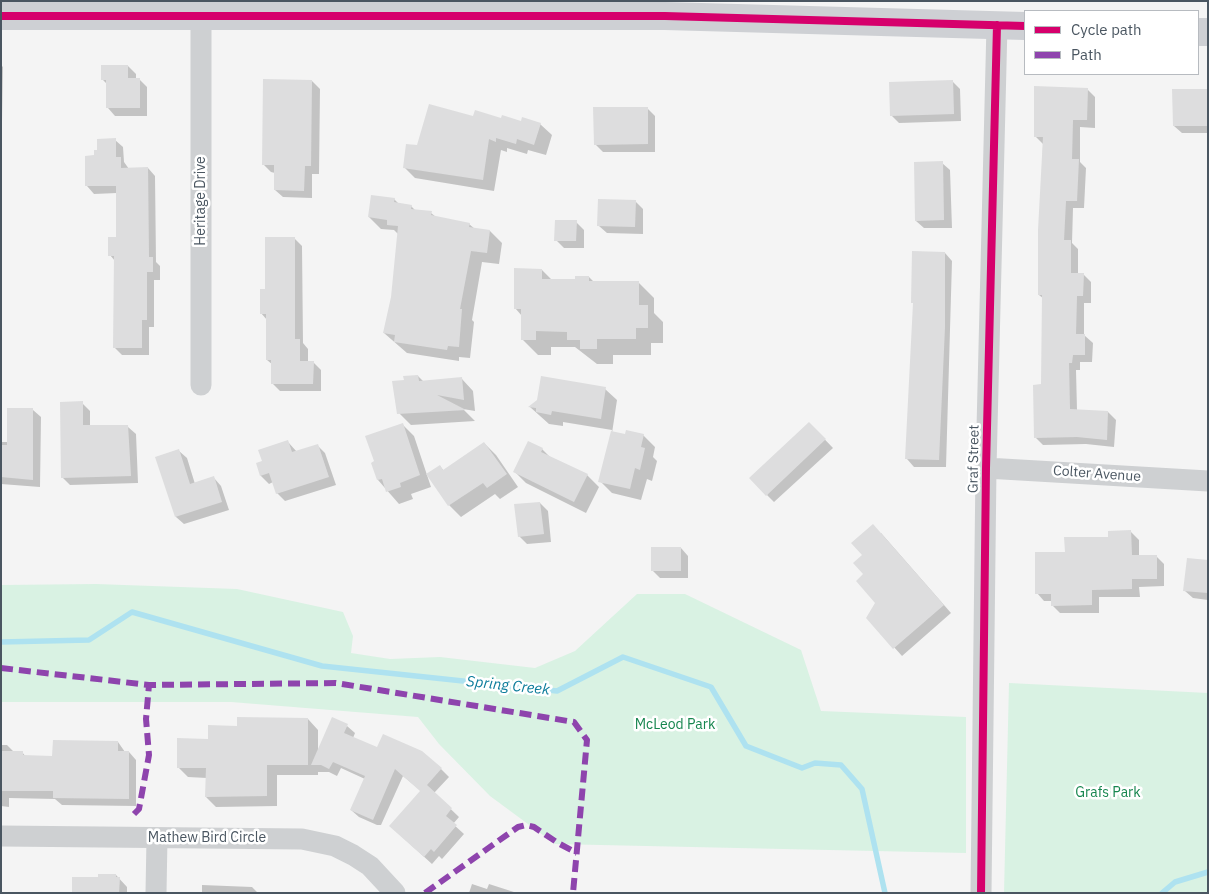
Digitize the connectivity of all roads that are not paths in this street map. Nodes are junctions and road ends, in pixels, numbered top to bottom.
1 (880, 1) edge
2 (60, 9) edge
3 (403, 9) edge
4 (665, 9) edge
5 (845, 11) edge
6 (1, 16) edge
7 (201, 16) junction
8 (902, 22) junction
9 (997, 25) junction
10 (1024, 26) edge
11 (201, 385) dead end
12 (986, 468) junction
13 (1208, 481) edge
14 (1, 836) edge
15 (157, 838) junction
16 (156, 893) edge
17 (395, 893) edge
18 (981, 893) edge

1 - 8 street
2 - 6 street
2 - 7 street
3 - 4 street
3 - 7 street
4 - 5 street
5 - 8 street
7 - 11 street, Heritage Drive
8 - 9 street
9 - 10 street
9 - 12 street, Graf Street
12 - 13 street, Colter Avenue
12 - 18 street, Graf Street
14 - 15 street, Mathew Bird Circle
15 - 16 street
15 - 17 street, Mathew Bird Circle

